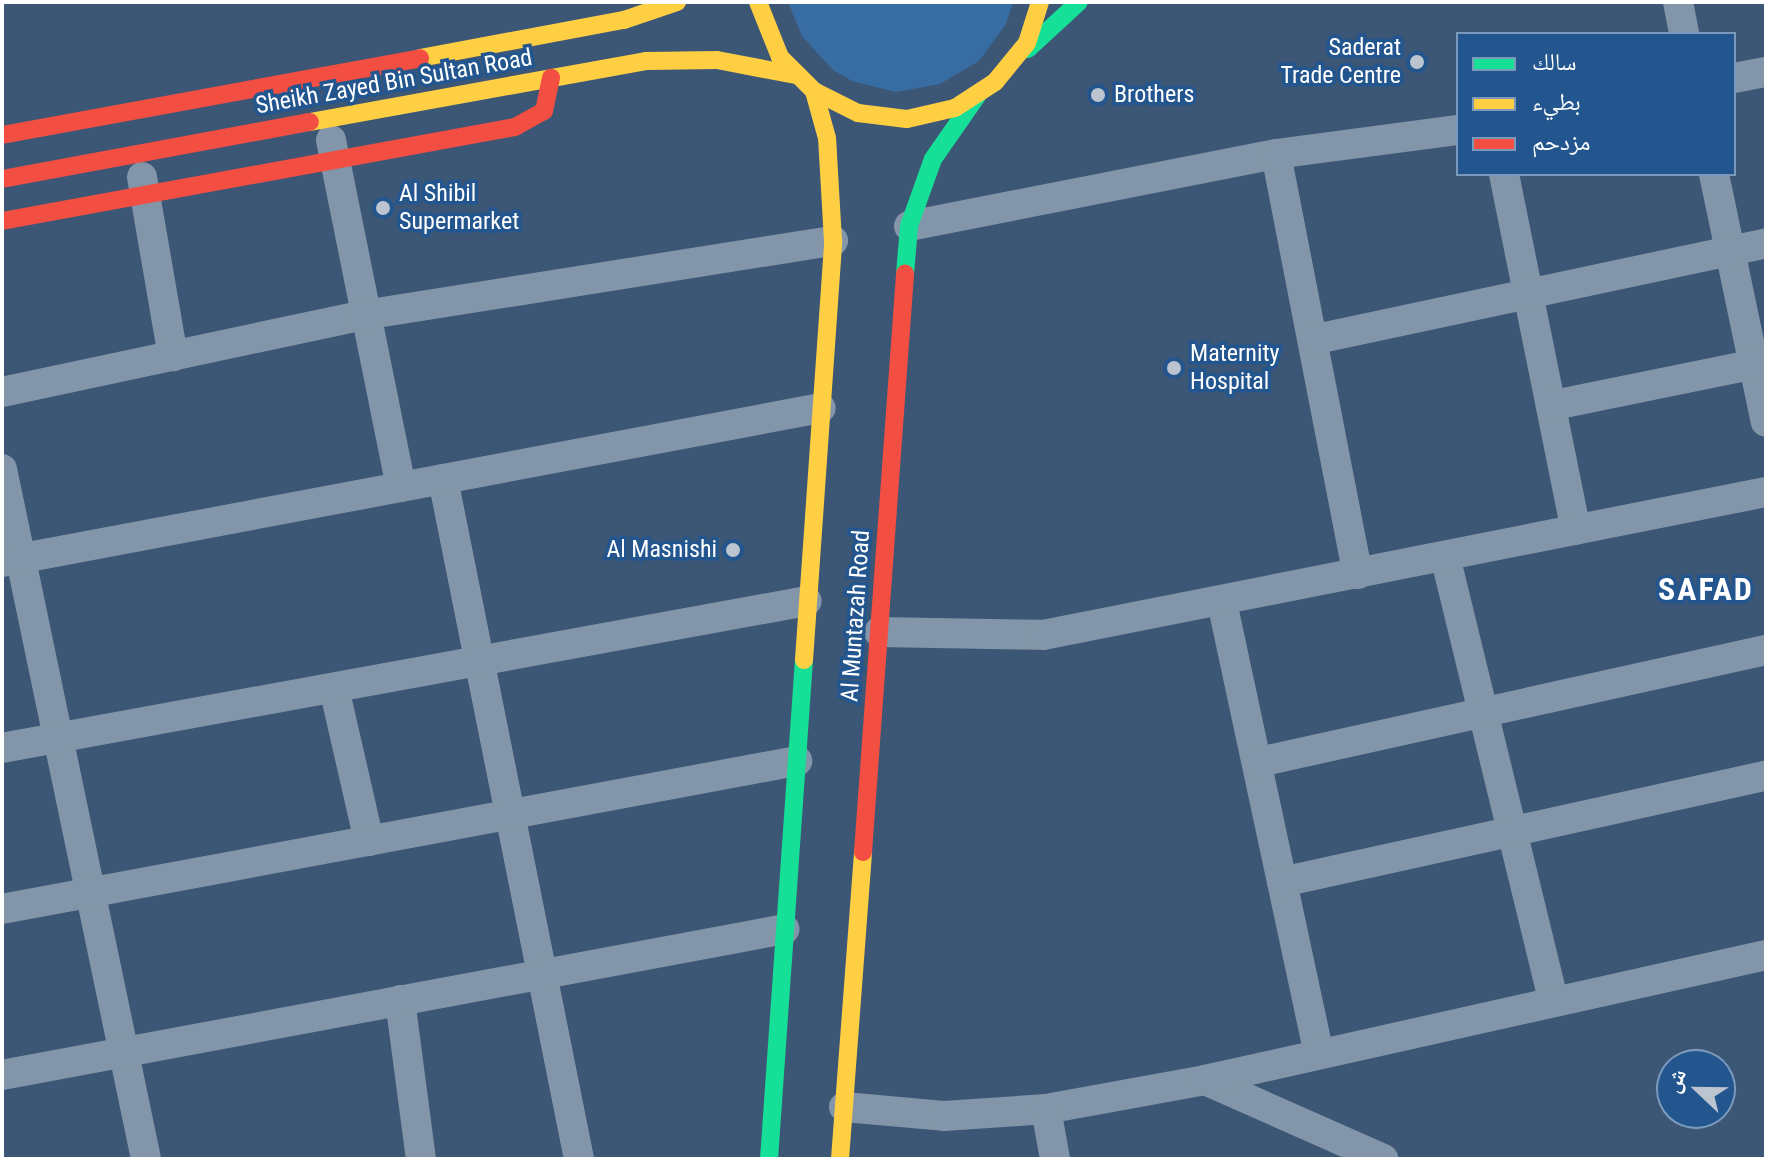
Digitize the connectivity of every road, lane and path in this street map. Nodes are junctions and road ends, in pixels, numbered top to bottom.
1 (677, 2) edge
2 (758, 2) edge
3 (1040, 2) edge
4 (1079, 2) edge
5 (1678, 2) edge
6 (1684, 32) edge
7 (1010, 67) junction
8 (1766, 72) edge
9 (796, 75) junction
10 (551, 78) junction
11 (1736, 78) edge
12 (814, 91) junction
13 (977, 96) junction
14 (327, 119) junction
15 (1456, 130) edge
16 (2, 135) edge
17 (138, 154) junction
18 (1276, 154) junction
19 (335, 160) junction
20 (1504, 176) edge
21 (1714, 176) edge
22 (2, 179) edge
23 (145, 195) junction
24 (2, 221) edge
25 (909, 226) junction
26 (833, 241) junction
27 (1766, 243) edge
28 (1732, 251) junction
29 (1530, 292) junction
30 (364, 315) junction
31 (1316, 339) junction
32 (173, 356) junction
33 (1760, 363) edge
34 (2, 392) edge
35 (1554, 405) junction
36 (821, 408) junction
37 (1766, 422) edge
38 (2, 469) edge
39 (443, 479) junction
40 (401, 487) junction
41 (1766, 492) edge
42 (1576, 530) junction
43 (1445, 556) junction
44 (12, 560) edge
45 (1358, 574) junction
46 (807, 601) junction
47 (1222, 602) junction
48 (879, 632) junction
49 (1766, 650) edge
50 (481, 661) junction
51 (334, 688) junction
52 (1482, 716) junction
53 (61, 737) junction
54 (2, 748) edge
55 (797, 761) junction
56 (1259, 762) junction
57 (1766, 776) edge
58 (514, 814) junction
59 (1512, 832) junction
60 (369, 841) junction
61 (1282, 882) junction
62 (91, 892) junction
63 (2, 909) edge
64 (785, 929) junction
65 (1766, 955) edge
66 (540, 974) junction
67 (400, 1000) junction
68 (1554, 1002) junction
69 (123, 1052) junction
70 (1319, 1054) junction
71 (2, 1075) edge
72 (1205, 1080) junction
73 (844, 1107) junction
74 (1046, 1109) junction
75 (146, 1159) edge
76 (421, 1159) edge
77 (579, 1159) edge
78 (769, 1159) edge
79 (840, 1159) edge
80 (1055, 1159) edge
81 (1383, 1159) edge

1 - 16 street, Sheikh Zayed Bin Sultan Road
2 - 9 street
3 - 7 street
4 - 7 street
5 - 6 street
7 - 13 street
8 - 11 street
9 - 10 street, Sheikh Zayed Bin Sultan Road
9 - 12 street
10 - 14 street, Sheikh Zayed Bin Sultan Road
10 - 19 street
12 - 13 street
12 - 26 street, Al Muntazah Road
13 - 25 street, Al Muntazah Road
14 - 17 street, Sheikh Zayed Bin Sultan Road
14 - 19 street
15 - 18 street
17 - 22 street, Sheikh Zayed Bin Sultan Road
17 - 23 street
18 - 25 street
18 - 31 street
19 - 23 street
19 - 30 street
20 - 29 street
21 - 28 street
23 - 24 street
23 - 32 street
25 - 48 street, Al Muntazah Road
26 - 30 street
26 - 36 street, Al Muntazah Road
27 - 28 street
28 - 29 street
28 - 33 street
29 - 31 street
29 - 35 street
30 - 32 street
30 - 40 street
31 - 45 street
32 - 34 street
33 - 35 street
33 - 37 street
35 - 42 street
36 - 39 street
36 - 46 street, Al Muntazah Road
38 - 44 street
39 - 40 street
39 - 50 street
40 - 44 street
41 - 42 street
42 - 43 street
43 - 45 street
43 - 52 street
44 - 53 street
45 - 47 street
46 - 50 street
46 - 55 street, Al Muntazah Road
47 - 48 street
47 - 56 street
48 - 73 street, Al Muntazah Road
49 - 52 street
50 - 51 street
50 - 58 street
51 - 53 street
51 - 60 street
52 - 56 street
52 - 59 street
53 - 54 street
53 - 62 street
55 - 58 street
55 - 64 street, Al Muntazah Road
56 - 61 street
57 - 59 street
58 - 60 street
58 - 66 street
59 - 61 street
59 - 68 street
60 - 62 street
61 - 70 street
62 - 63 street
62 - 69 street
64 - 66 street
64 - 78 street, Al Muntazah Road
65 - 68 street
66 - 67 street
66 - 77 street
67 - 69 street
67 - 76 street
68 - 70 street
69 - 71 street
69 - 75 street
70 - 72 street
72 - 74 street
72 - 81 street
73 - 74 street
73 - 79 street, Al Muntazah Road
74 - 80 street

